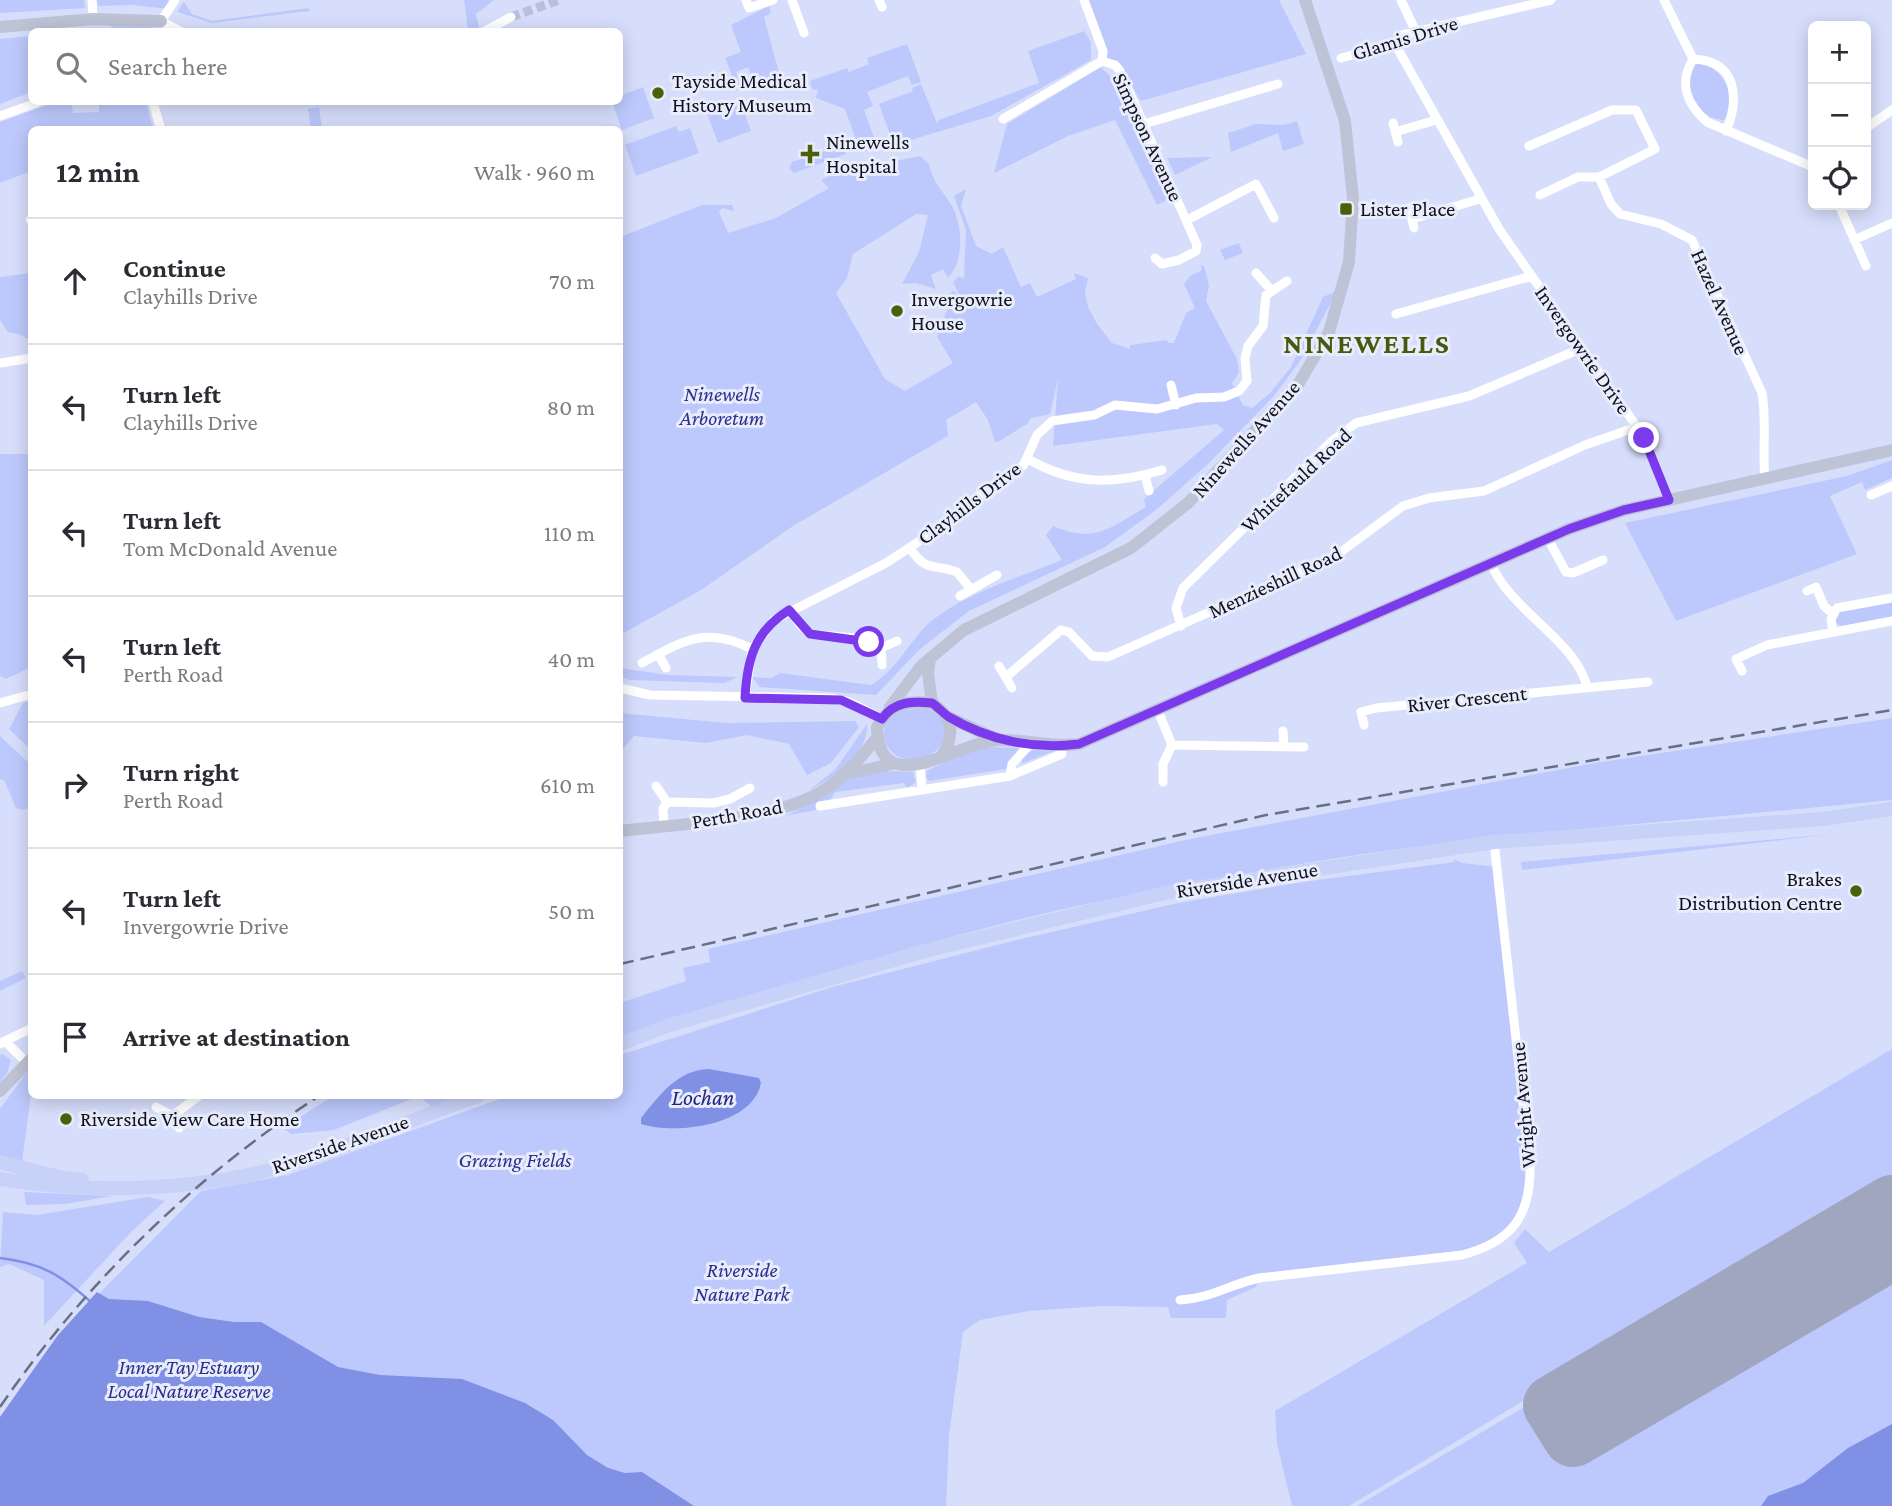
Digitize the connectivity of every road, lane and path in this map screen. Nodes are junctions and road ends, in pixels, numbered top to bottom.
1 (92, 0) edge
2 (175, 0) edge
3 (746, 0) edge
4 (792, 0) edge
5 (1084, 0) edge
6 (1298, 0) edge
7 (1305, 0) edge
8 (1401, 0) edge
9 (1551, 0) edge
10 (1664, 0) edge
11 (771, 4) edge
12 (511, 17) tunnel mouth
13 (93, 19) junction
14 (161, 21) junction
15 (0, 27) edge
16 (55, 28) edge
17 (174, 28) edge
18 (490, 28) edge
19 (1416, 32) junction
20 (804, 33) dead end
21 (1395, 44) junction
22 (1341, 58) dead end
23 (1693, 59) junction
24 (1102, 61) junction
25 (1278, 83) dead end
26 (1332, 85) junction
27 (31, 105) edge
28 (154, 105) edge
29 (1892, 110) edge
30 (0, 116) edge
31 (1003, 119) dead end
32 (1436, 120) junction
33 (1144, 124) junction
34 (1871, 125) edge
35 (160, 126) edge
36 (1726, 131) junction
37 (1395, 133) dead end
38 (1529, 146) dead end
39 (1808, 165) edge
40 (1599, 177) junction
41 (1540, 195) dead end
42 (1480, 199) junction
43 (1409, 208) dead end
44 (1841, 210) edge
45 (1274, 218) dead end
46 (1187, 220) junction
47 (1892, 223) edge
48 (1854, 240) junction
49 (1155, 258) dead end
50 (1866, 266) dead end
51 (1256, 273) dead end
52 (1532, 276) junction
53 (1287, 281) dead end
54 (1271, 290) junction
55 (1396, 314) dead end
56 (1583, 348) junction
57 (28, 359) edge
58 (0, 363) edge
59 (1171, 385) dead end
60 (1177, 405) junction
61 (1637, 426) junction
62 (1892, 450) edge
63 (1028, 459) junction
64 (1162, 470) dead end
65 (1145, 475) junction
66 (1765, 479) junction
67 (1892, 486) edge
68 (1149, 491) dead end
69 (1871, 495) dead end
70 (1669, 500) junction
71 (1548, 539) junction
72 (910, 548) junction
73 (1603, 560) dead end
74 (1491, 564) junction
75 (997, 575) dead end
76 (970, 588) junction
77 (1807, 590) dead end
78 (960, 596) dead end
79 (1892, 597) edge
80 (789, 610) junction
81 (1832, 613) junction
82 (1892, 621) edge
83 (1181, 626) junction
84 (1833, 632) junction
85 (897, 641) dead end
86 (881, 648) junction
87 (752, 649) junction
88 (658, 654) junction
89 (930, 658) junction
90 (642, 663) dead end
91 (881, 665) dead end
92 (999, 666) dead end
93 (666, 668) dead end
94 (1742, 671) dead end
95 (1006, 677) junction
96 (1648, 682) dead end
97 (1587, 687) junction
98 (1012, 688) dead end
99 (623, 689) edge
100 (28, 695) edge
101 (745, 698) junction
102 (0, 702) edge
103 (932, 703) junction
104 (1158, 711) junction
105 (885, 714) junction
106 (946, 716) junction
107 (1364, 725) dead end
108 (1283, 732) dead end
109 (877, 738) junction
110 (998, 740) junction
111 (1031, 743) junction
112 (1172, 745) junction
113 (1284, 747) junction
114 (1304, 747) dead end
115 (943, 754) junction
116 (1062, 754) dead end
117 (892, 764) junction
118 (920, 765) junction
119 (847, 774) junction
120 (1010, 776) junction
121 (1163, 782) dead end
122 (656, 786) dead end
123 (750, 788) dead end
124 (922, 790) junction
125 (667, 802) junction
126 (820, 806) dead end
127 (1892, 809) edge
128 (664, 826) junction
129 (623, 831) edge
130 (1494, 842) junction
131 (28, 1030) edge
132 (3, 1042) edge
133 (623, 1043) edge
134 (28, 1060) edge
135 (28, 1062) edge
136 (0, 1091) edge
137 (195, 1099) edge
138 (470, 1099) edge
139 (156, 1107) dead end
140 (172, 1116) junction
141 (179, 1128) dead end
142 (0, 1162) edge
143 (0, 1179) edge
144 (157, 1185) junction
145 (1180, 1300) dead end

1 - 13 street
2 - 14 street
3 - 11 street
4 - 20 street
5 - 24 street
6 - 26 street, Ninewells Avenue
7 - 26 street, Ninewells Avenue
8 - 19 street
9 - 19 street, Glamis Drive
10 - 23 street
12 - 18 street
13 - 14 street
13 - 16 street
14 - 17 street
15 - 16 street
19 - 21 street, Glamis Drive
21 - 22 street, Glamis Drive
21 - 32 street, Invergowrie Drive
23 - 36 street
23 - 36 street
24 - 31 street
24 - 33 street, Simpson Avenue
25 - 33 street
26 - 89 street, Ninewells Avenue
27 - 30 street
28 - 35 street
29 - 34 street
32 - 37 street
32 - 42 street, Invergowrie Drive
33 - 46 street, Simpson Avenue
36 - 39 street
38 - 40 street
40 - 41 street
40 - 66 street, Hazel Avenue
42 - 43 street
42 - 52 street, Invergowrie Drive
44 - 48 street
45 - 46 street
46 - 49 street, Simpson Avenue
47 - 48 street
48 - 50 street
51 - 54 street
52 - 55 street, Invergowrie Drive
52 - 56 street, Invergowrie Drive
53 - 54 street
54 - 60 street, Clayhills Drive
56 - 61 street, Invergowrie Drive
56 - 83 street, Whitefauld Road
57 - 58 street
59 - 60 street
60 - 63 street, Clayhills Drive
61 - 70 street, Invergowrie Drive
61 - 83 street, Menzieshill Road
62 - 66 street, Perth Road
63 - 65 street, Clayhills Drive
63 - 72 street, Clayhills Drive
64 - 65 street, Clayhills Drive
65 - 68 street
66 - 70 street, Perth Road
67 - 69 street
70 - 71 street, Perth Road
71 - 73 street
71 - 74 street, Perth Road
72 - 76 street, Clayhills Drive
72 - 80 street, Clayhills Drive
74 - 97 street
74 - 104 street, Perth Road
75 - 76 street
76 - 78 street
77 - 81 street
79 - 81 street
80 - 86 street
80 - 87 street, Clayhills Drive
81 - 84 street
82 - 84 street
83 - 95 street, Menzieshill Road
84 - 94 street
85 - 86 street
86 - 91 street
87 - 88 street
87 - 101 street, Clayhills Drive
88 - 90 street
88 - 93 street
89 - 103 street
89 - 105 street, Ninewells Avenue
92 - 95 street
95 - 98 street
96 - 97 street, River Crescent
97 - 107 street, River Crescent
99 - 101 street
100 - 102 street
101 - 105 street
103 - 105 street
103 - 106 street, Perth Road
104 - 111 street, Perth Road
104 - 112 street
105 - 109 street, Perth Road
106 - 110 street, Perth Road
106 - 115 street
108 - 113 street
109 - 117 street
109 - 119 street, Perth Road
110 - 111 street, Perth Road
110 - 115 street, Perth Road
111 - 120 street
112 - 113 street
112 - 121 street
113 - 114 street
115 - 118 street, Perth Road
116 - 120 street
117 - 118 street, Perth Road
117 - 119 street, Perth Road
118 - 124 street
119 - 128 street, Perth Road
120 - 124 street
122 - 125 street
123 - 125 street
124 - 126 street
125 - 128 street
127 - 130 main road, Riverside Avenue
128 - 129 street, Perth Road
130 - 133 main road, Riverside Avenue
130 - 145 street, Wright Avenue
131 - 132 street
132 - 134 street
135 - 136 street
137 - 140 street
138 - 144 main road, Riverside Avenue
139 - 140 street
140 - 141 street
142 - 144 main road, Riverside Avenue
143 - 144 main road, Riverside Avenue

